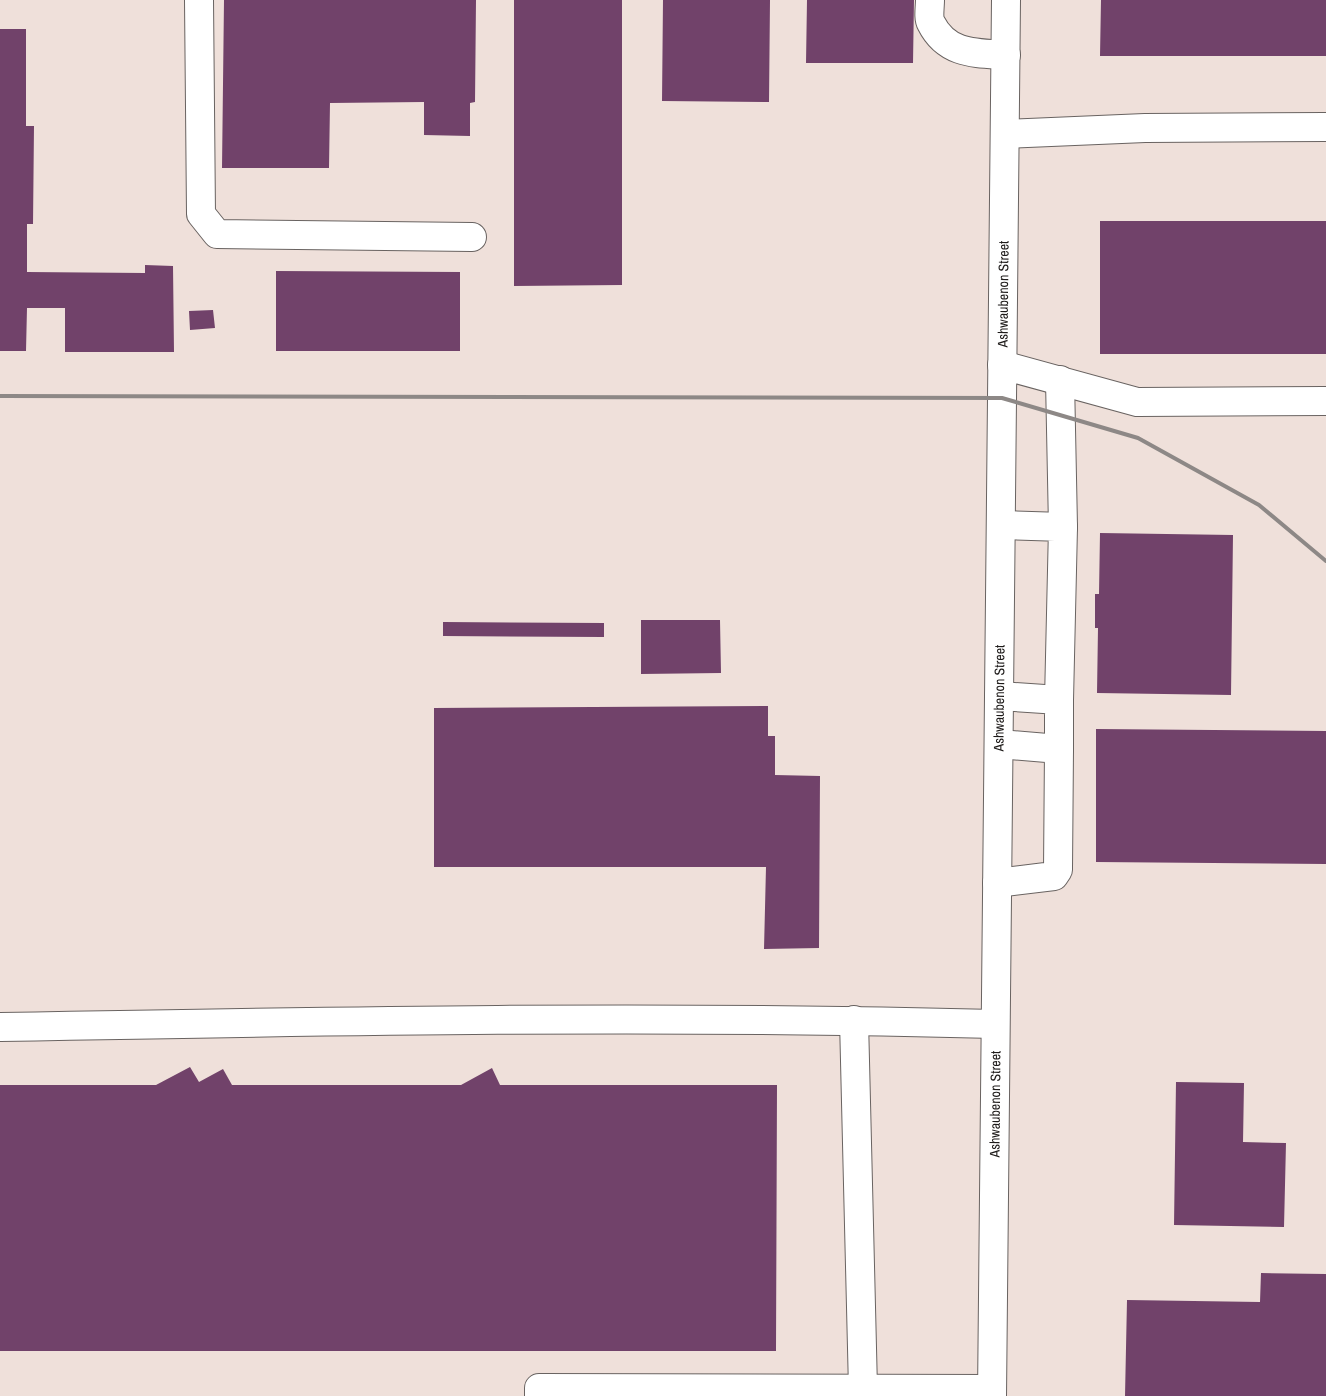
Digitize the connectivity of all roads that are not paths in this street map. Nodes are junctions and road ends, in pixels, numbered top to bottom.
1 (199, 0) edge
2 (930, 0) edge
3 (1006, 0) edge
4 (1006, 55) junction
5 (1326, 127) edge
6 (1005, 134) junction
7 (472, 237) dead end
8 (1002, 365) junction
9 (1060, 380) junction
10 (1326, 401) edge
11 (1001, 525) junction
12 (1063, 527) junction
13 (999, 696) junction
14 (1060, 700) junction
15 (998, 744) junction
16 (1059, 749) junction
17 (997, 883) junction
18 (854, 1020) junction
19 (995, 1024) junction
20 (0, 1027) edge
21 (863, 1389) junction
22 (992, 1393) edge
23 (539, 1396) edge

1 - 7 street
2 - 4 street
3 - 4 street, Ashwaubenon Street
4 - 6 street, Ashwaubenon Street
5 - 6 street
6 - 8 street, Ashwaubenon Street
8 - 9 street
8 - 11 street, Ashwaubenon Street
9 - 10 street
9 - 12 street
11 - 12 street
11 - 13 street, Ashwaubenon Street
12 - 14 street
13 - 14 street
13 - 15 street, Ashwaubenon Street
14 - 16 street
15 - 16 street
15 - 17 street, Ashwaubenon Street
16 - 17 street
17 - 19 street, Ashwaubenon Street
18 - 19 street
18 - 20 street
18 - 21 street
19 - 22 street, Ashwaubenon Street
21 - 22 street
21 - 23 street

